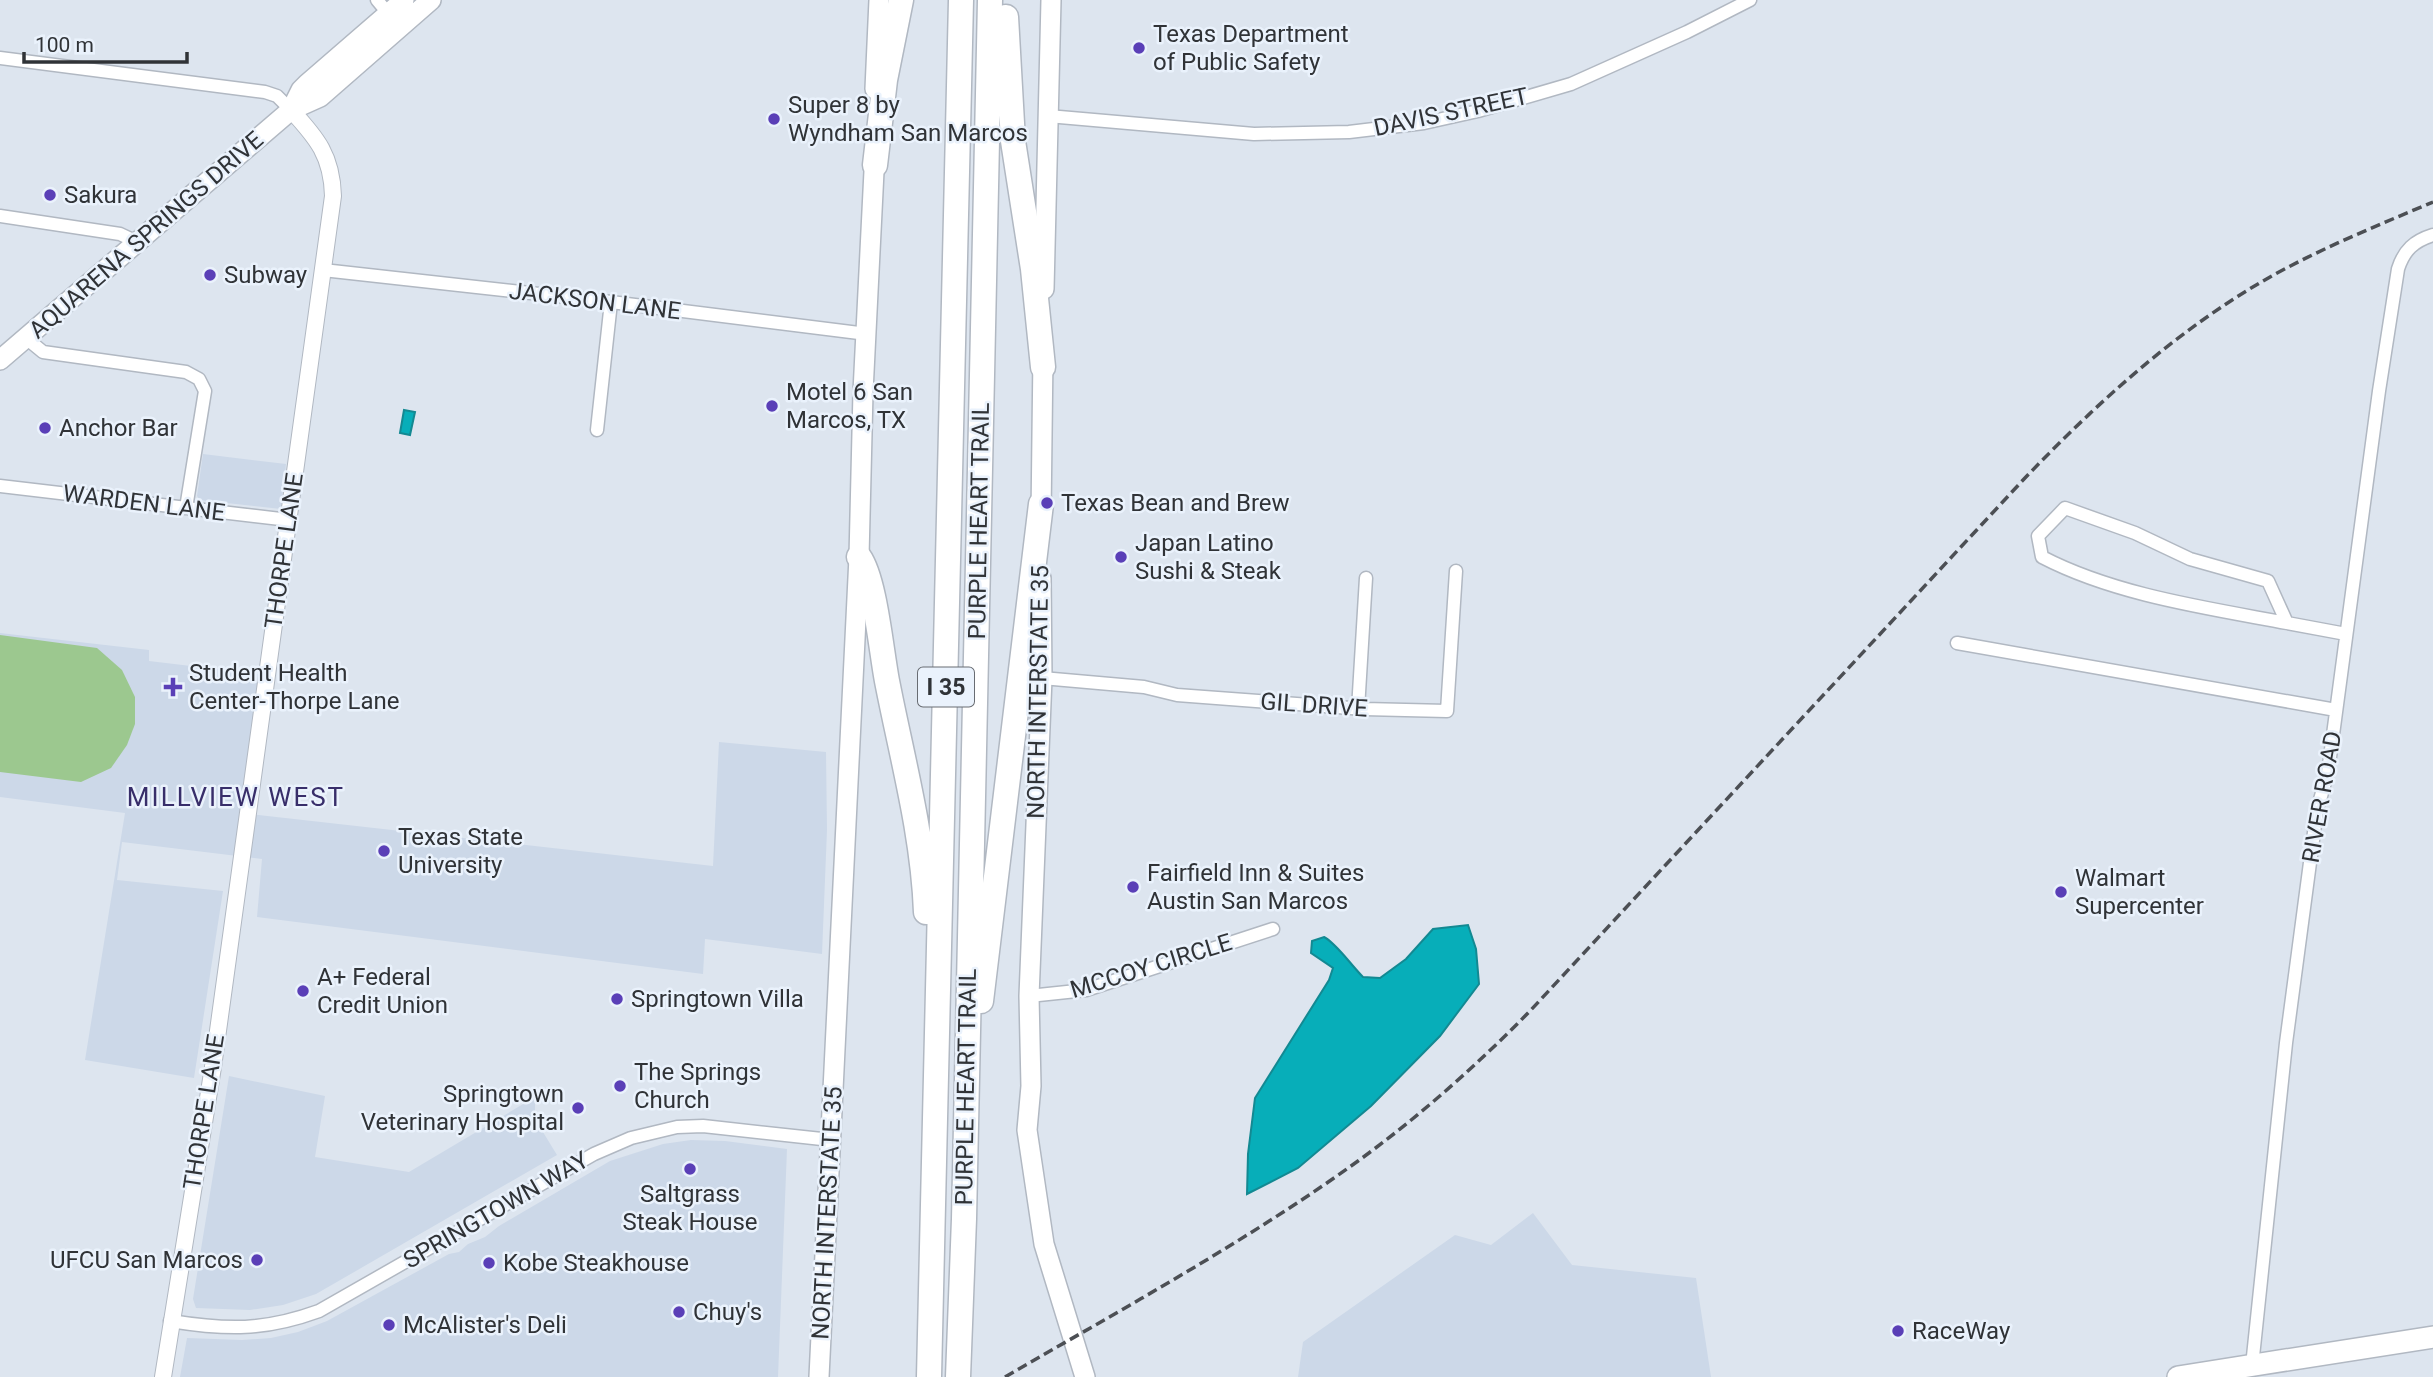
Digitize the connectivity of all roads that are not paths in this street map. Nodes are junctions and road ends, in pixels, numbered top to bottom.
1 (404, 0) edge
2 (431, 0) edge
3 (879, 0) edge
4 (901, 0) edge
5 (961, 0) edge
6 (990, 0) edge
7 (1006, 0) edge
8 (1051, 0) edge
9 (1750, 0) edge
10 (388, 13) edge
11 (0, 58) edge
12 (291, 110) junction
13 (1048, 116) junction
14 (875, 165) junction
15 (0, 216) edge
16 (2433, 235) edge
17 (137, 242) junction
18 (323, 270) junction
19 (611, 302) junction
20 (867, 334) junction
21 (26, 338) junction
22 (0, 360) edge
23 (1043, 368) junction
24 (597, 429) dead end
25 (0, 486) edge
26 (1041, 504) junction
27 (186, 508) junction
28 (289, 520) junction
29 (859, 557) junction
30 (1456, 571) dead end
31 (1366, 578) dead end
32 (2287, 623) junction
33 (2346, 634) junction
34 (1957, 643) dead end
35 (1042, 678) junction
36 (1358, 709) junction
37 (2336, 710) junction
38 (1273, 929) dead end
39 (1029, 996) junction
40 (966, 1091) junction
41 (831, 1139) junction
42 (934, 1170) junction
43 (170, 1321) junction
44 (2433, 1337) edge
45 (958, 1367) edge
46 (2251, 1371) edge
47 (929, 1376) edge
48 (163, 1377) edge
49 (819, 1377) edge
50 (1085, 1377) edge
51 (2178, 1377) edge

1 - 10 main road, AQUARENA SPRINGS DRIVE
2 - 10 main road, AQUARENA SPRINGS DRIVE
3 - 14 main road, NORTH INTERSTATE 35
4 - 14 highway
5 - 42 highway, PURPLE HEART TRAIL / I 35
6 - 40 highway, PURPLE HEART TRAIL / I 35
7 - 23 highway
8 - 13 main road, NORTH INTERSTATE 35
9 - 13 street, DAVIS STREET
10 - 12 main road, AQUARENA SPRINGS DRIVE
11 - 12 street
12 - 17 main road, AQUARENA SPRINGS DRIVE
12 - 18 street, THORPE LANE
13 - 23 main road, NORTH INTERSTATE 35
14 - 20 main road, NORTH INTERSTATE 35
15 - 17 street
16 - 33 street, RIVER ROAD
17 - 21 main road, AQUARENA SPRINGS DRIVE
18 - 19 street, JACKSON LANE
18 - 28 street, THORPE LANE
19 - 20 street, JACKSON LANE
19 - 24 street
20 - 29 main road, NORTH INTERSTATE 35
21 - 22 main road, AQUARENA SPRINGS DRIVE
21 - 27 street
23 - 26 main road, NORTH INTERSTATE 35
25 - 27 street, WARDEN LANE
26 - 35 main road, NORTH INTERSTATE 35
26 - 40 highway
27 - 28 street, WARDEN LANE
28 - 43 street, THORPE LANE
29 - 41 main road, NORTH INTERSTATE 35
29 - 42 highway
30 - 36 street, GIL DRIVE
31 - 36 street
32 - 32 street
32 - 33 street
33 - 37 street, RIVER ROAD
34 - 37 street
35 - 36 street, GIL DRIVE
35 - 39 main road, NORTH INTERSTATE 35
37 - 46 street, RIVER ROAD
38 - 39 street, MCCOY CIRCLE
39 - 50 main road, NORTH INTERSTATE 35
40 - 45 highway, PURPLE HEART TRAIL / I 35
41 - 43 street, SPRINGTOWN WAY
41 - 49 main road, NORTH INTERSTATE 35
42 - 47 highway, PURPLE HEART TRAIL / I 35
43 - 48 street, THORPE LANE
44 - 46 main road
46 - 51 main road

